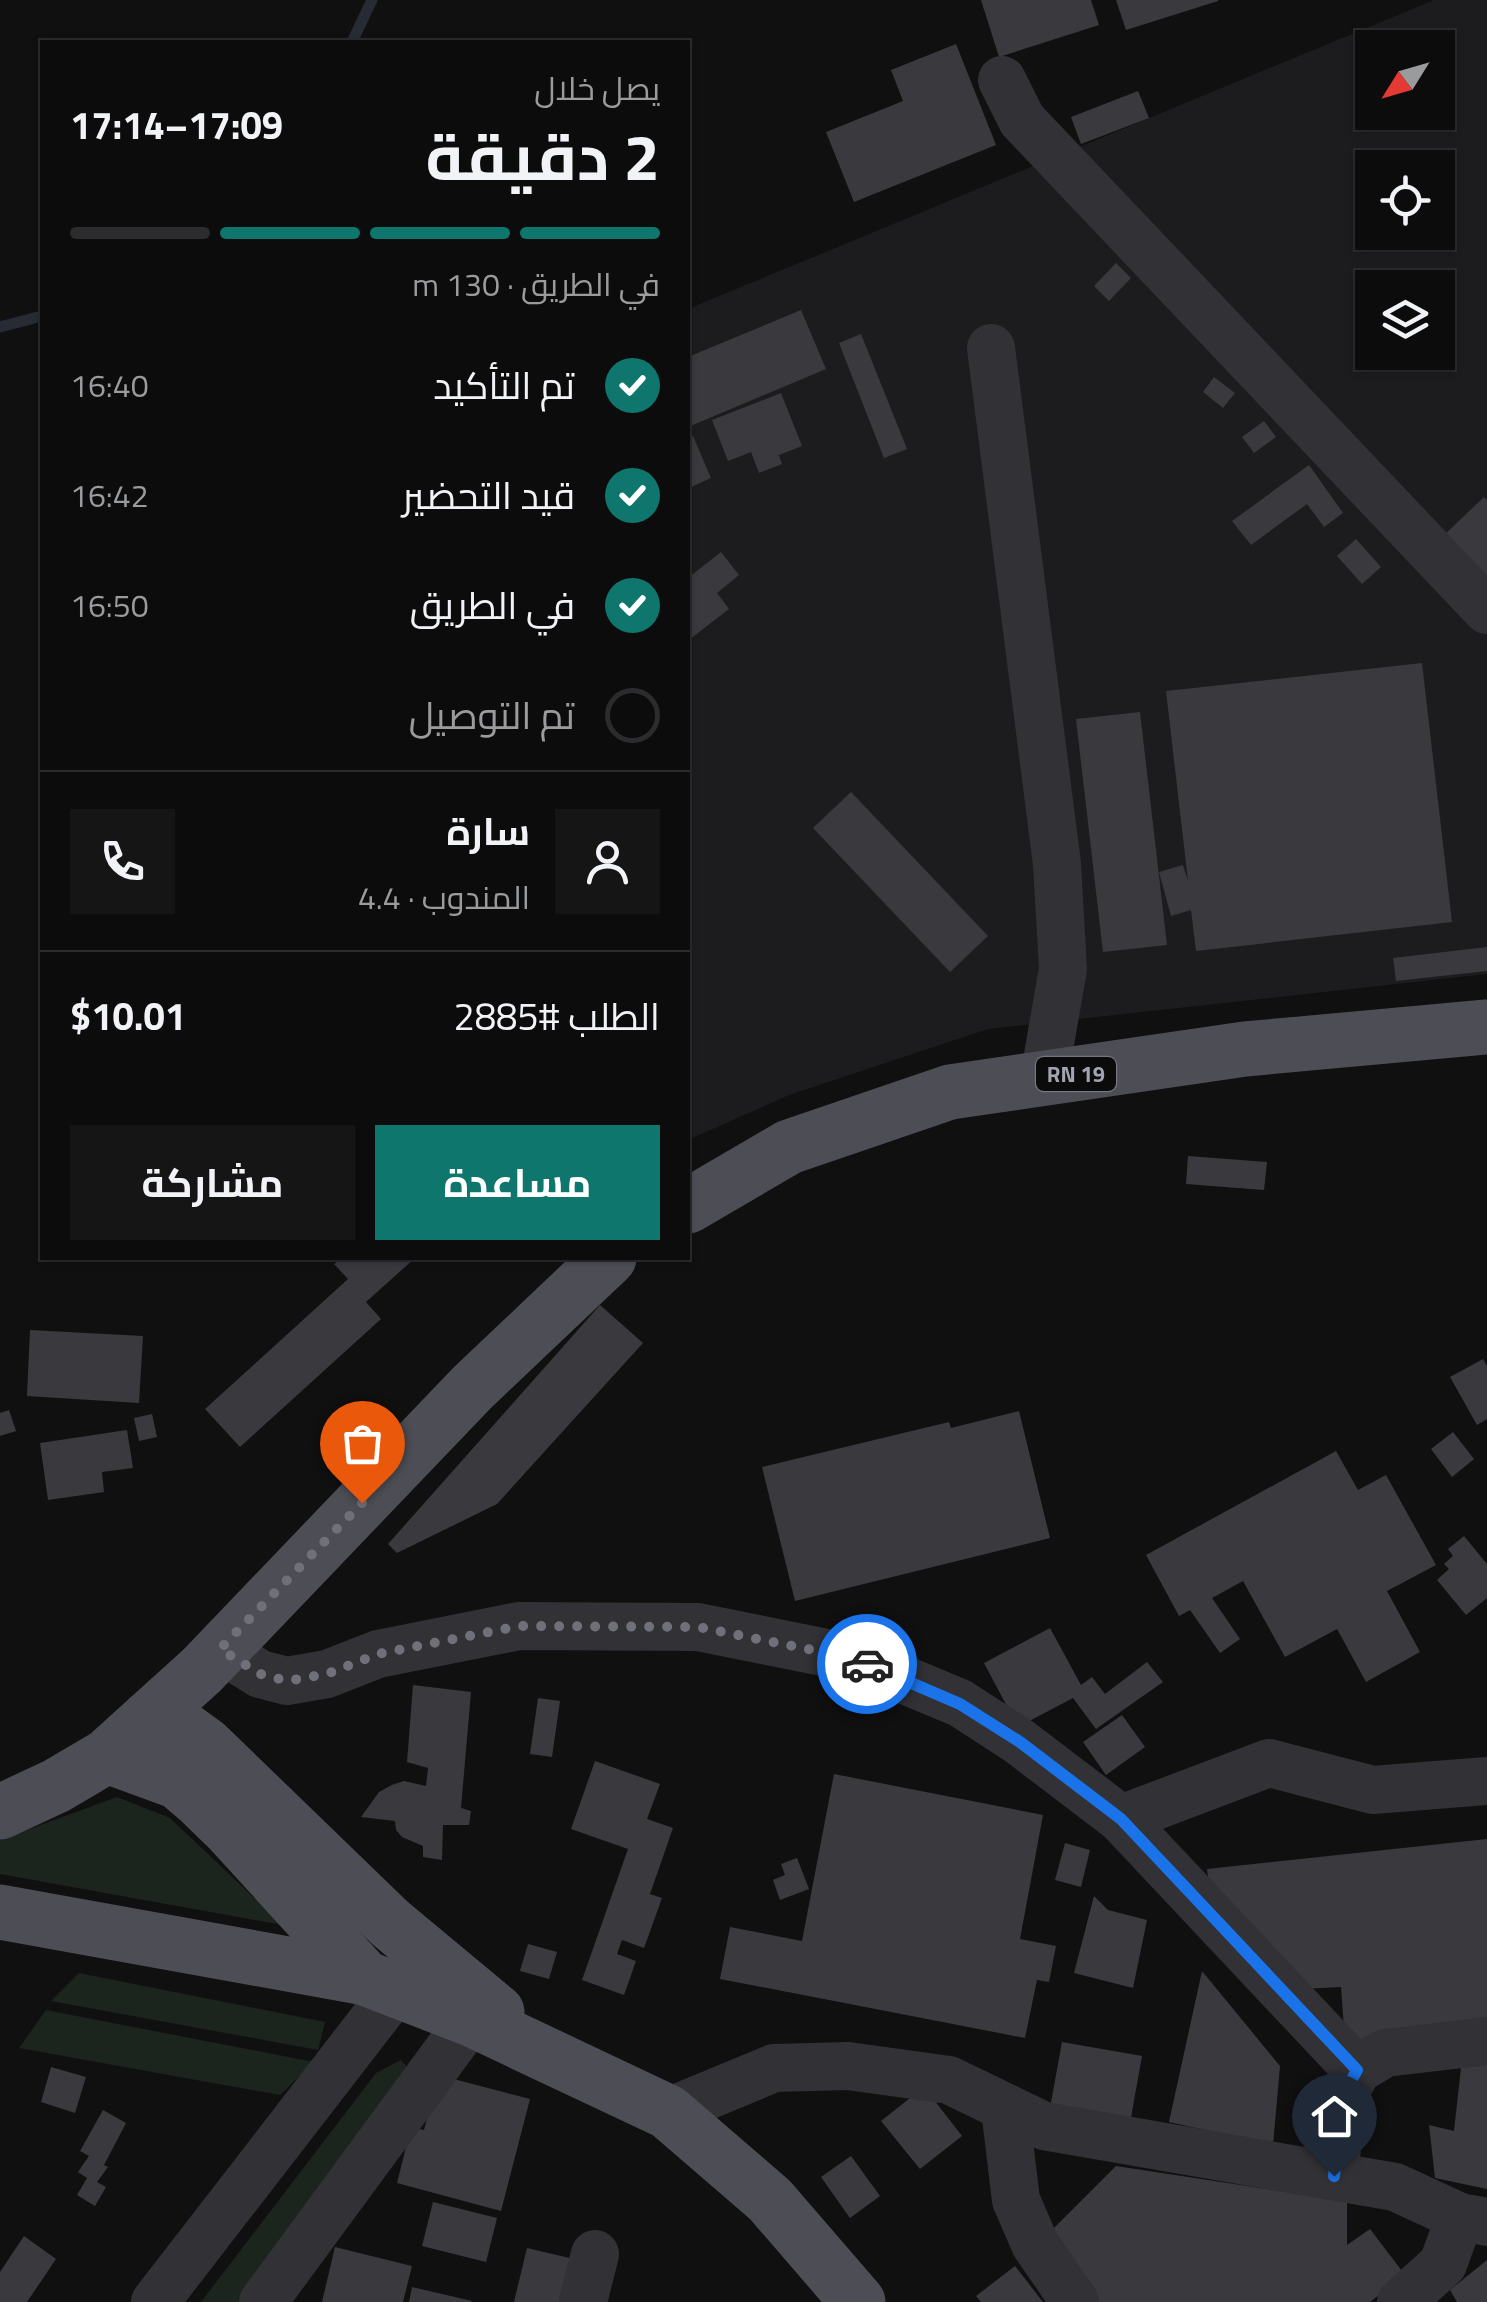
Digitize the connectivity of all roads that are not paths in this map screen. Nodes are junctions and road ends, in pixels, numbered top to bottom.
1 (1002, 80) dead end
2 (991, 348) dead end
3 (1487, 610) edge
4 (1487, 1027) edge
5 (1044, 1078) junction
6 (690, 1205) edge
7 (607, 1260) edge
8 (220, 1649) junction
9 (150, 1717) junction
10 (107, 1756) junction
11 (1487, 1781) edge
12 (0, 1812) edge
13 (1121, 1819) junction
14 (0, 1912) edge
15 (394, 1972) junction
16 (471, 2018) junction
17 (1487, 2041) edge
18 (552, 2059) junction
19 (1357, 2070) junction
20 (1006, 2109) junction
21 (668, 2112) junction
22 (1334, 2176) junction
23 (1474, 2220) edge
24 (595, 2254) dead end
25 (155, 2302) edge
26 (263, 2302) edge
27 (583, 2302) edge
28 (858, 2302) edge
29 (1075, 2302) edge
30 (1401, 2302) edge

1 - 3 street
2 - 5 street
4 - 5 main road, RN 19
5 - 6 main road, RN 19
7 - 8 main road
8 - 9 main road
8 - 13 street
9 - 10 main road
9 - 15 main road
10 - 12 main road
10 - 15 main road
11 - 13 street
13 - 19 street
14 - 15 main road
15 - 16 main road
15 - 18 main road
15 - 25 street
16 - 18 main road
16 - 26 street
17 - 19 street
18 - 21 main road
19 - 22 street
20 - 21 street
20 - 22 street
20 - 29 street
21 - 28 main road
22 - 23 street
23 - 30 street
24 - 27 street

